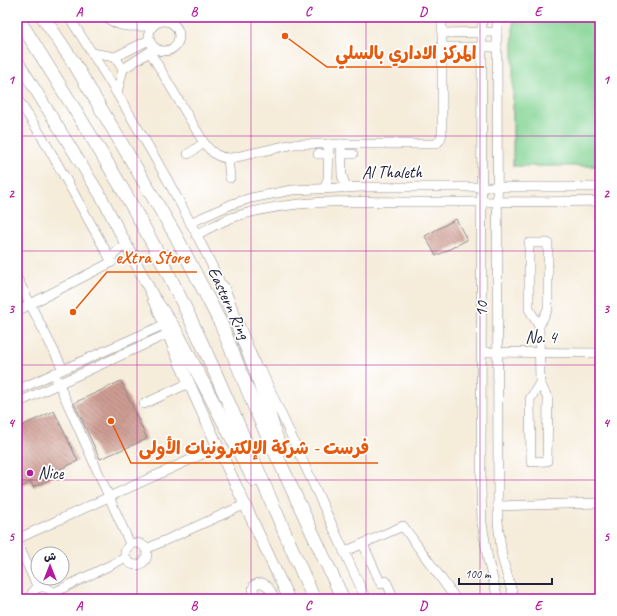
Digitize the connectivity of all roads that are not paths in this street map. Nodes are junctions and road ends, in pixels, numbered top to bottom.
1 (43, 17) edge
2 (107, 17) edge
3 (442, 17) edge
4 (482, 17) edge
5 (497, 17) edge
6 (17, 18) edge
7 (71, 18) edge
8 (152, 26) junction
9 (482, 32) junction
10 (497, 32) junction
11 (442, 33) junction
12 (149, 40) junction
13 (442, 47) junction
14 (482, 47) junction
15 (497, 47) junction
16 (152, 50) junction
17 (92, 53) junction
18 (115, 57) junction
19 (17, 60) edge
20 (123, 69) junction
21 (117, 93) junction
22 (17, 98) edge
23 (204, 144) junction
24 (328, 144) junction
25 (340, 144) junction
26 (188, 154) dead end
27 (318, 154) dead end
28 (328, 154) junction
29 (341, 154) junction
30 (353, 154) dead end
31 (228, 158) junction
32 (230, 178) dead end
33 (482, 187) junction
34 (497, 187) junction
35 (600, 187) edge
36 (346, 188) junction
37 (324, 189) junction
38 (600, 201) edge
39 (482, 202) junction
40 (497, 202) junction
41 (190, 223) junction
42 (196, 235) junction
43 (125, 244) junction
44 (110, 258) junction
45 (17, 278) edge
46 (222, 286) junction
47 (154, 299) joint
48 (31, 304) junction
49 (17, 311) edge
50 (539, 326) junction
51 (169, 328) junction
52 (482, 352) junction
53 (497, 353) junction
54 (539, 353) junction
55 (600, 353) edge
56 (58, 371) junction
57 (189, 383) junction
58 (540, 383) junction
59 (59, 384) junction
60 (17, 390) edge
61 (17, 403) edge
62 (144, 404) dead end
63 (218, 447) junction
64 (293, 492) junction
65 (109, 497) junction
66 (600, 503) edge
67 (244, 505) junction
68 (498, 506) junction
69 (280, 522) junction
70 (17, 539) edge
71 (17, 542) edge
72 (130, 544) junction
73 (363, 544) junction
74 (146, 549) junction
75 (344, 552) junction
76 (125, 558) junction
77 (38, 588) junction
78 (53, 596) edge
79 (31, 599) edge
80 (256, 599) edge
81 (274, 599) edge
82 (289, 599) edge
83 (314, 599) edge
84 (342, 599) edge
85 (366, 599) edge
86 (394, 599) edge
87 (456, 599) edge
88 (498, 599) edge
89 (514, 599) edge

1 - 64 highway, Eastern Ring
2 - 8 street
3 - 11 street
4 - 9 street, 10
5 - 10 street, 10
6 - 69 highway
7 - 17 street, Eastern Ring
8 - 12 street
8 - 16 street
9 - 10 street
9 - 11 street
9 - 14 street, 10
10 - 15 street, 10
11 - 13 street
12 - 16 street
12 - 18 street
13 - 14 street
13 - 25 street
14 - 15 street
14 - 33 street, 10
15 - 34 street, 10
16 - 20 street
16 - 23 street
17 - 18 street
17 - 21 street, Eastern Ring
18 - 20 street
19 - 43 main road
20 - 21 street
21 - 41 street, Eastern Ring
22 - 44 street
23 - 26 street
23 - 31 street
24 - 25 street
24 - 28 street
24 - 31 street
25 - 29 street
27 - 28 street
28 - 37 street
29 - 30 street
29 - 36 street
31 - 32 street
33 - 34 street, Al Thaleth
33 - 36 street, Al Thaleth
33 - 39 street, 10
34 - 35 street, Al Thaleth
34 - 40 street, 10
36 - 37 street, Al Thaleth
37 - 41 street, Al Thaleth
38 - 40 street, Al Thaleth
39 - 40 street, Al Thaleth
39 - 42 street, Al Thaleth
39 - 52 street, 10
40 - 53 street, 10
41 - 42 street, Eastern Ring
42 - 46 street, Eastern Ring
43 - 44 street
43 - 47 main road
44 - 48 street
45 - 48 street
46 - 64 highway
46 - 75 street, Eastern Ring
47 - 51 highway
48 - 49 street
48 - 56 street
50 - 50 street
50 - 54 street
51 - 56 street
51 - 57 main road
51 - 59 street
51 - 69 highway
52 - 53 street, No. 4
52 - 88 street, 10
53 - 54 street, No. 4
53 - 68 street, 10
54 - 55 street, No. 4
54 - 58 street
56 - 59 street
56 - 60 street
57 - 62 street
57 - 63 main road
58 - 58 street
59 - 61 street
59 - 65 street
63 - 65 street
63 - 67 main road
64 - 84 highway, Eastern Ring
65 - 70 street
65 - 72 street
66 - 68 street
67 - 74 street
67 - 82 main road
68 - 89 street, 10
69 - 83 highway
71 - 77 street
72 - 74 street
72 - 76 street
73 - 75 street
73 - 86 street
73 - 87 street
74 - 76 street
75 - 85 street, Eastern Ring
76 - 78 street
77 - 78 street
77 - 79 street
80 - 81 street

